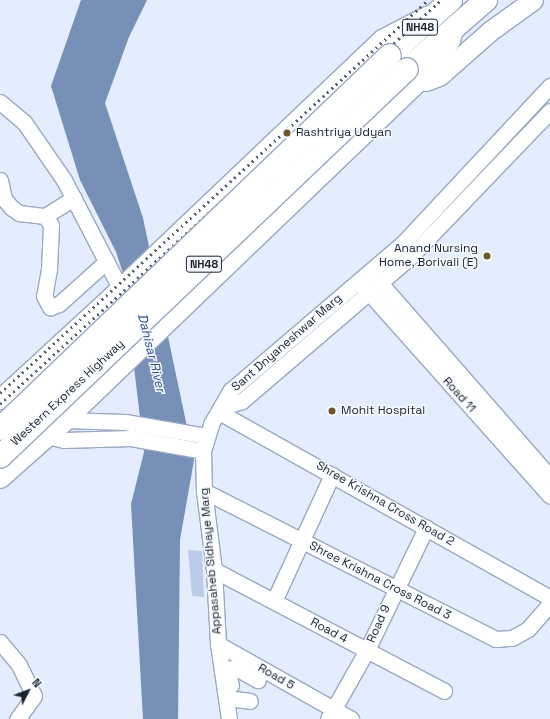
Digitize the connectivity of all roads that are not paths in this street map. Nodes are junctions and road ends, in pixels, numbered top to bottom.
1 (486, 0) edge
2 (533, 0) edge
3 (447, 3) edge
4 (410, 77) junction
5 (550, 86) edge
6 (0, 102) edge
7 (550, 111) edge
8 (0, 180) edge
9 (74, 198) junction
10 (45, 216) junction
11 (107, 261) junction
12 (370, 271) junction
13 (358, 281) junction
14 (380, 283) junction
15 (118, 290) junction
16 (368, 293) junction
17 (113, 374) junction
18 (23, 379) junction
19 (1, 398) edge
20 (221, 409) junction
21 (65, 420) junction
22 (0, 428) edge
23 (46, 436) junction
24 (194, 444) junction
25 (0, 457) edge
26 (332, 474) junction
27 (550, 477) edge
28 (0, 478) edge
29 (204, 491) junction
30 (550, 496) edge
31 (426, 528) junction
32 (302, 541) junction
33 (214, 570) junction
34 (395, 588) junction
35 (550, 598) edge
36 (274, 602) junction
37 (550, 604) edge
38 (0, 642) edge
39 (218, 644) junction
40 (367, 650) junction
41 (251, 672) junction
42 (444, 691) dead end
43 (230, 699) junction
44 (250, 701) dead end
45 (330, 714) edge
46 (17, 719) edge
47 (230, 719) edge
48 (351, 719) edge

1 - 4 highway, Western Express Highway / NH48
2 - 4 main road
3 - 15 main road
3 - 22 highway, Western Express Highway / NH48, bridge
4 - 17 main road
4 - 25 highway, Western Express Highway / NH48, bridge
5 - 12 street, Sant Dnyaneshwar Marg
6 - 9 street
7 - 14 street, Sant Dnyaneshwar Marg
8 - 10 street
9 - 10 street
9 - 11 street
10 - 11 street
11 - 15 street
12 - 13 street, Sant Dnyaneshwar Marg
12 - 14 street
13 - 16 street, Road 11
13 - 20 street, Sant Dnyaneshwar Marg
14 - 16 street, Sant Dnyaneshwar Marg
14 - 27 street
15 - 17 main road
15 - 18 main road
16 - 20 street, Sant Dnyaneshwar Marg
16 - 30 street, Road 11
17 - 21 main road
18 - 19 main road
18 - 21 street
19 - 23 street
20 - 24 street, Appasaheb Sidhaye Marg
20 - 26 street, Shree Krishna Cross Road 2
21 - 23 main road
21 - 24 street
23 - 24 street
23 - 28 main road
24 - 29 street, Appasaheb Sidhaye Marg
26 - 31 street, Shree Krishna Cross Road 2
26 - 32 street
29 - 32 street, Shree Krishna Cross Road 3
29 - 33 street, Appasaheb Sidhaye Marg
31 - 34 street, Road 9
31 - 35 street, Shree Krishna Cross Road 2
32 - 34 street, Shree Krishna Cross Road 3
32 - 36 street
33 - 36 street, Road 4
33 - 39 street, Appasaheb Sidhaye Marg
34 - 37 street, Shree Krishna Cross Road 3
34 - 40 street, Road 9
36 - 40 street, Road 4
38 - 46 street
39 - 41 street, Road 5
39 - 43 street, Appasaheb Sidhaye Marg
40 - 42 street, Road 4
40 - 45 street, Road 9
41 - 43 street
41 - 45 street, Road 5
43 - 44 street
43 - 47 street, Appasaheb Sidhaye Marg
45 - 48 street, Road 5

